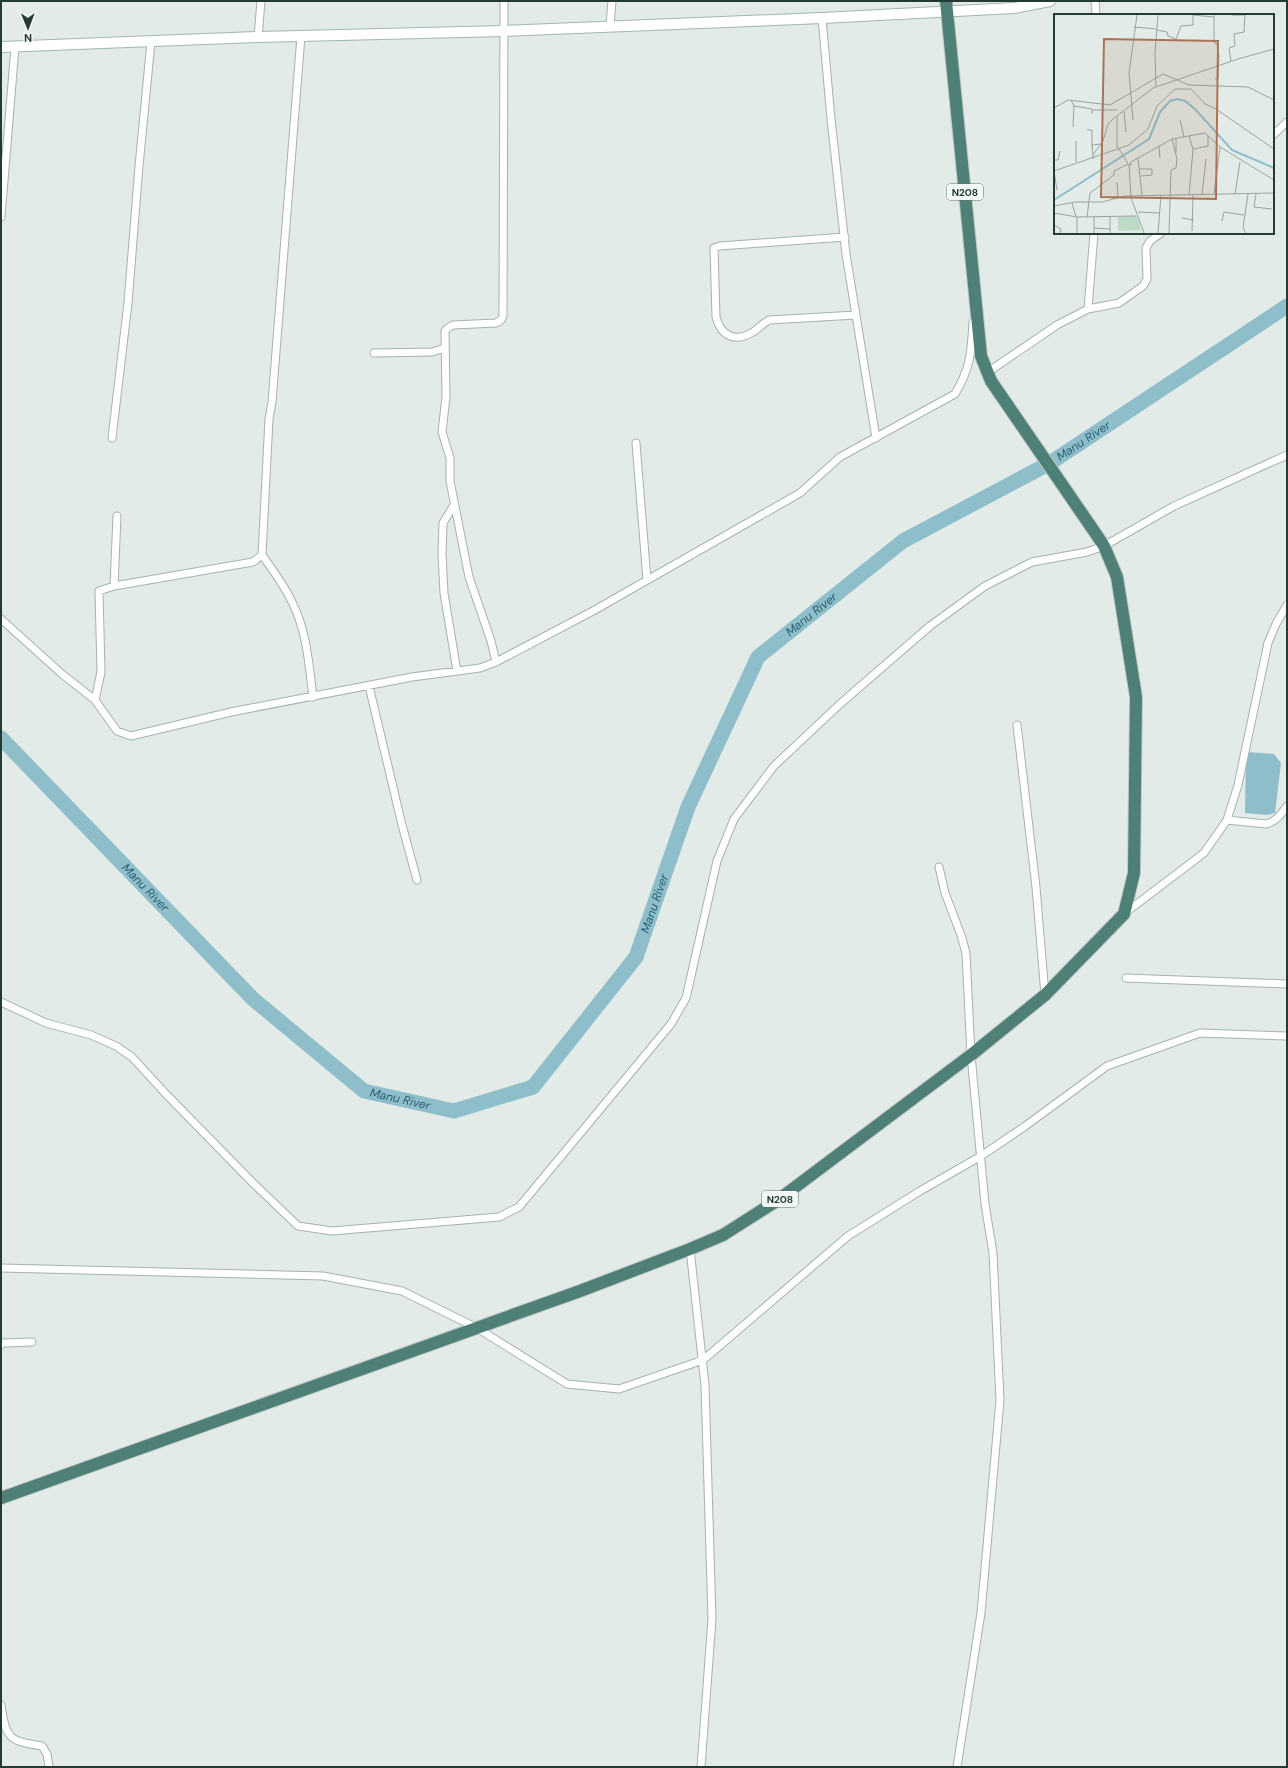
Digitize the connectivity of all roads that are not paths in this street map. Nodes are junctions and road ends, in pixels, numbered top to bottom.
1 (262, 1) edge
2 (504, 1) edge
3 (612, 1) edge
4 (1050, 1) edge
5 (1095, 1) edge
6 (947, 6) edge
7 (1096, 14) edge
8 (822, 18) junction
9 (610, 26) junction
10 (504, 31) junction
11 (300, 36) junction
12 (258, 37) junction
13 (151, 42) junction
14 (1, 47) edge
15 (15, 47) junction
16 (1287, 122) edge
17 (1274, 134) edge
18 (1, 217) edge
19 (1094, 234) edge
20 (1160, 234) edge
21 (845, 237) junction
22 (975, 294) junction
23 (1088, 309) junction
24 (856, 315) junction
25 (445, 348) junction
26 (374, 352) dead end
27 (990, 377) junction
28 (112, 438) dead end
29 (876, 438) junction
30 (636, 443) dead end
31 (1287, 455) edge
32 (454, 505) junction
33 (117, 516) dead end
34 (1104, 546) junction
35 (262, 555) junction
36 (647, 580) junction
37 (114, 586) junction
38 (1287, 605) edge
39 (1, 619) edge
40 (496, 662) junction
41 (457, 671) junction
42 (369, 686) junction
43 (314, 697) junction
44 (95, 700) junction
45 (1017, 725) dead end
46 (1287, 806) edge
47 (1227, 820) junction
48 (939, 867) dead end
49 (417, 880) dead end
50 (1124, 914) junction
51 (1126, 978) dead end
52 (1287, 984) edge
53 (1045, 995) junction
54 (1, 1002) edge
55 (1287, 1036) edge
56 (971, 1055) junction
57 (980, 1156) junction
58 (690, 1249) junction
59 (1, 1268) edge
60 (477, 1328) junction
61 (32, 1342) dead end
62 (1, 1345) edge
63 (702, 1360) junction
64 (1, 1498) edge
65 (1, 1705) edge
66 (49, 1767) edge
67 (701, 1767) edge
68 (957, 1767) edge

1 - 12 street
2 - 10 street
3 - 9 street
4 - 6 main road
5 - 7 street
6 - 8 main road
6 - 22 highway, N208
8 - 9 main road
8 - 21 street
9 - 10 main road
10 - 11 main road
10 - 25 street
11 - 12 main road
11 - 35 street
12 - 13 main road
13 - 15 main road
13 - 28 street
14 - 15 main road
15 - 18 street
16 - 17 street
19 - 23 street
20 - 23 street
21 - 24 street
21 - 24 street
22 - 27 highway, N208
22 - 29 street
23 - 27 street
24 - 29 street
25 - 26 street
25 - 32 street
27 - 34 highway, N208
29 - 36 street
30 - 36 street
31 - 34 street
32 - 40 street
32 - 41 street
33 - 37 street
34 - 50 highway, N208
34 - 54 street
35 - 37 street
35 - 43 street
36 - 40 street
37 - 44 street
38 - 47 street
39 - 44 street
40 - 41 street
41 - 42 street
42 - 43 street
42 - 49 street
43 - 44 street
45 - 53 street
46 - 47 street
47 - 50 street
48 - 56 street
50 - 53 highway, N208
51 - 52 street
53 - 56 highway, N208
55 - 57 street
56 - 57 street
56 - 58 highway, N208
57 - 63 street
57 - 68 street
58 - 60 highway, N208
58 - 63 street
59 - 60 street
60 - 63 street
60 - 64 highway, N208
61 - 62 street
63 - 67 street
65 - 66 street

